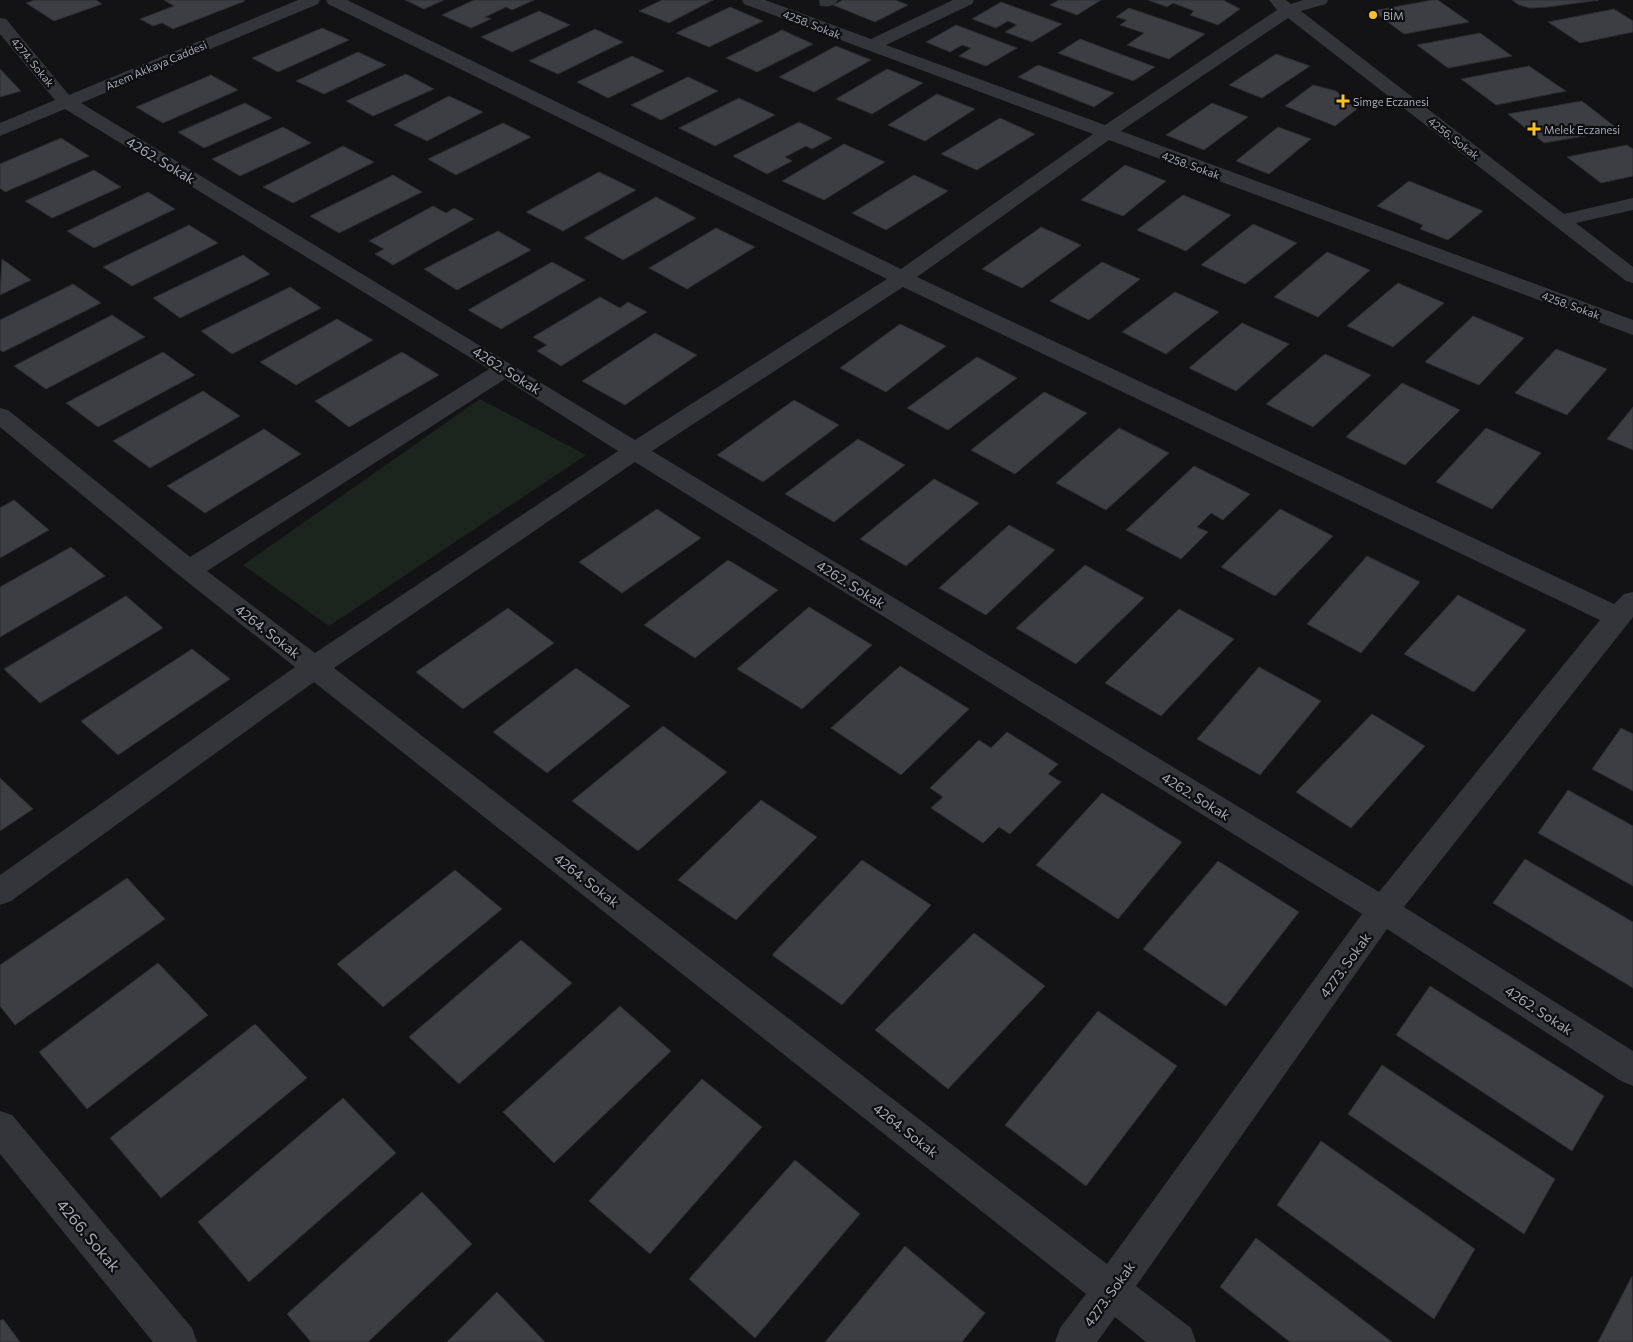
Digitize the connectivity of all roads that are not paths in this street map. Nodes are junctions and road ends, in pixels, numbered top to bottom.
1 (312, 0) edge
2 (334, 0) edge
3 (750, 0) edge
4 (966, 0) edge
5 (1320, 0) edge
6 (1282, 5) edge
7 (0, 22) edge
8 (870, 46) junction
9 (66, 102) junction
10 (0, 130) edge
11 (1106, 133) junction
12 (1633, 204) edge
13 (1560, 221) junction
14 (1633, 277) edge
15 (902, 278) junction
16 (1633, 328) edge
17 (505, 369) junction
18 (0, 414) edge
19 (635, 452) junction
20 (189, 570) junction
21 (1625, 609) edge
22 (315, 667) junction
23 (0, 892) edge
24 (1384, 910) junction
25 (1633, 1070) edge
26 (0, 1127) edge
27 (1111, 1291) junction
28 (178, 1342) edge
29 (1074, 1342) edge
30 (1176, 1342) edge

1 - 9 street, Azem Akkaya Caddesi
2 - 15 street
3 - 8 street, 4258. Sokak
4 - 8 street
5 - 6 street
6 - 11 street
6 - 13 street, 4256. Sokak
7 - 9 street, 4274. Sokak
8 - 11 street, 4258. Sokak
9 - 10 street, Azem Akkaya Caddesi
9 - 17 street, 4262. Sokak
11 - 15 street
11 - 16 street, 4258. Sokak
12 - 13 street
13 - 14 street, 4256. Sokak
15 - 19 street
15 - 21 street
17 - 19 street, 4262. Sokak
17 - 20 street
18 - 20 street, 4264. Sokak
19 - 22 street
19 - 24 street, 4262. Sokak
20 - 22 street, 4264. Sokak
21 - 24 street, 4273. Sokak
22 - 23 street
22 - 27 street, 4264. Sokak
24 - 25 street, 4262. Sokak
24 - 27 street, 4273. Sokak
26 - 28 street, 4266. Sokak
27 - 29 street, 4273. Sokak
27 - 30 street, 4264. Sokak

